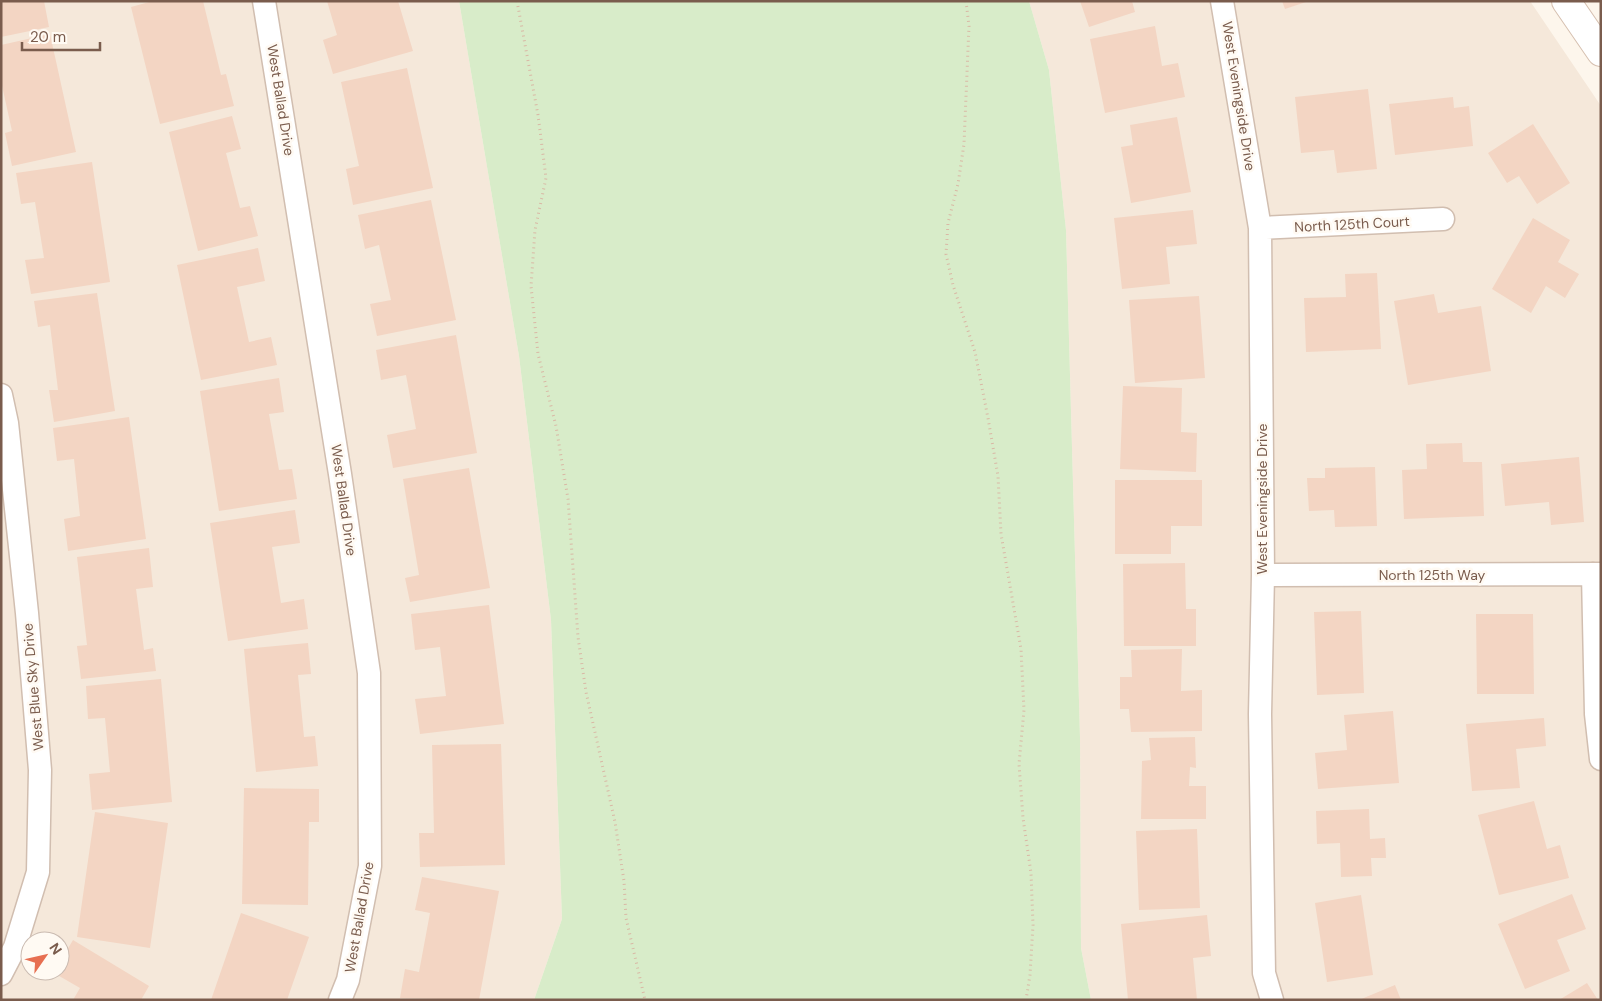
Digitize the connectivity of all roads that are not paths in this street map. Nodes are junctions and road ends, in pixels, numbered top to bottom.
1 (264, 1) edge
2 (1222, 1) edge
3 (1566, 1) edge
4 (1601, 52) edge
5 (1443, 219) dead end
6 (1260, 228) junction
7 (1, 395) edge
8 (1597, 574) edge
9 (1262, 575) junction
10 (1601, 759) edge
11 (1, 974) edge
12 (340, 1000) edge
13 (1272, 1000) edge

1 - 12 street, West Ballad Drive
2 - 6 street, West Eveningside Drive
3 - 4 street
5 - 6 street, North 125th Court
6 - 9 street, West Eveningside Drive
7 - 11 street, West Blue Sky Drive
8 - 9 street, North 125th Way
8 - 10 street
9 - 13 street, West Eveningside Drive

